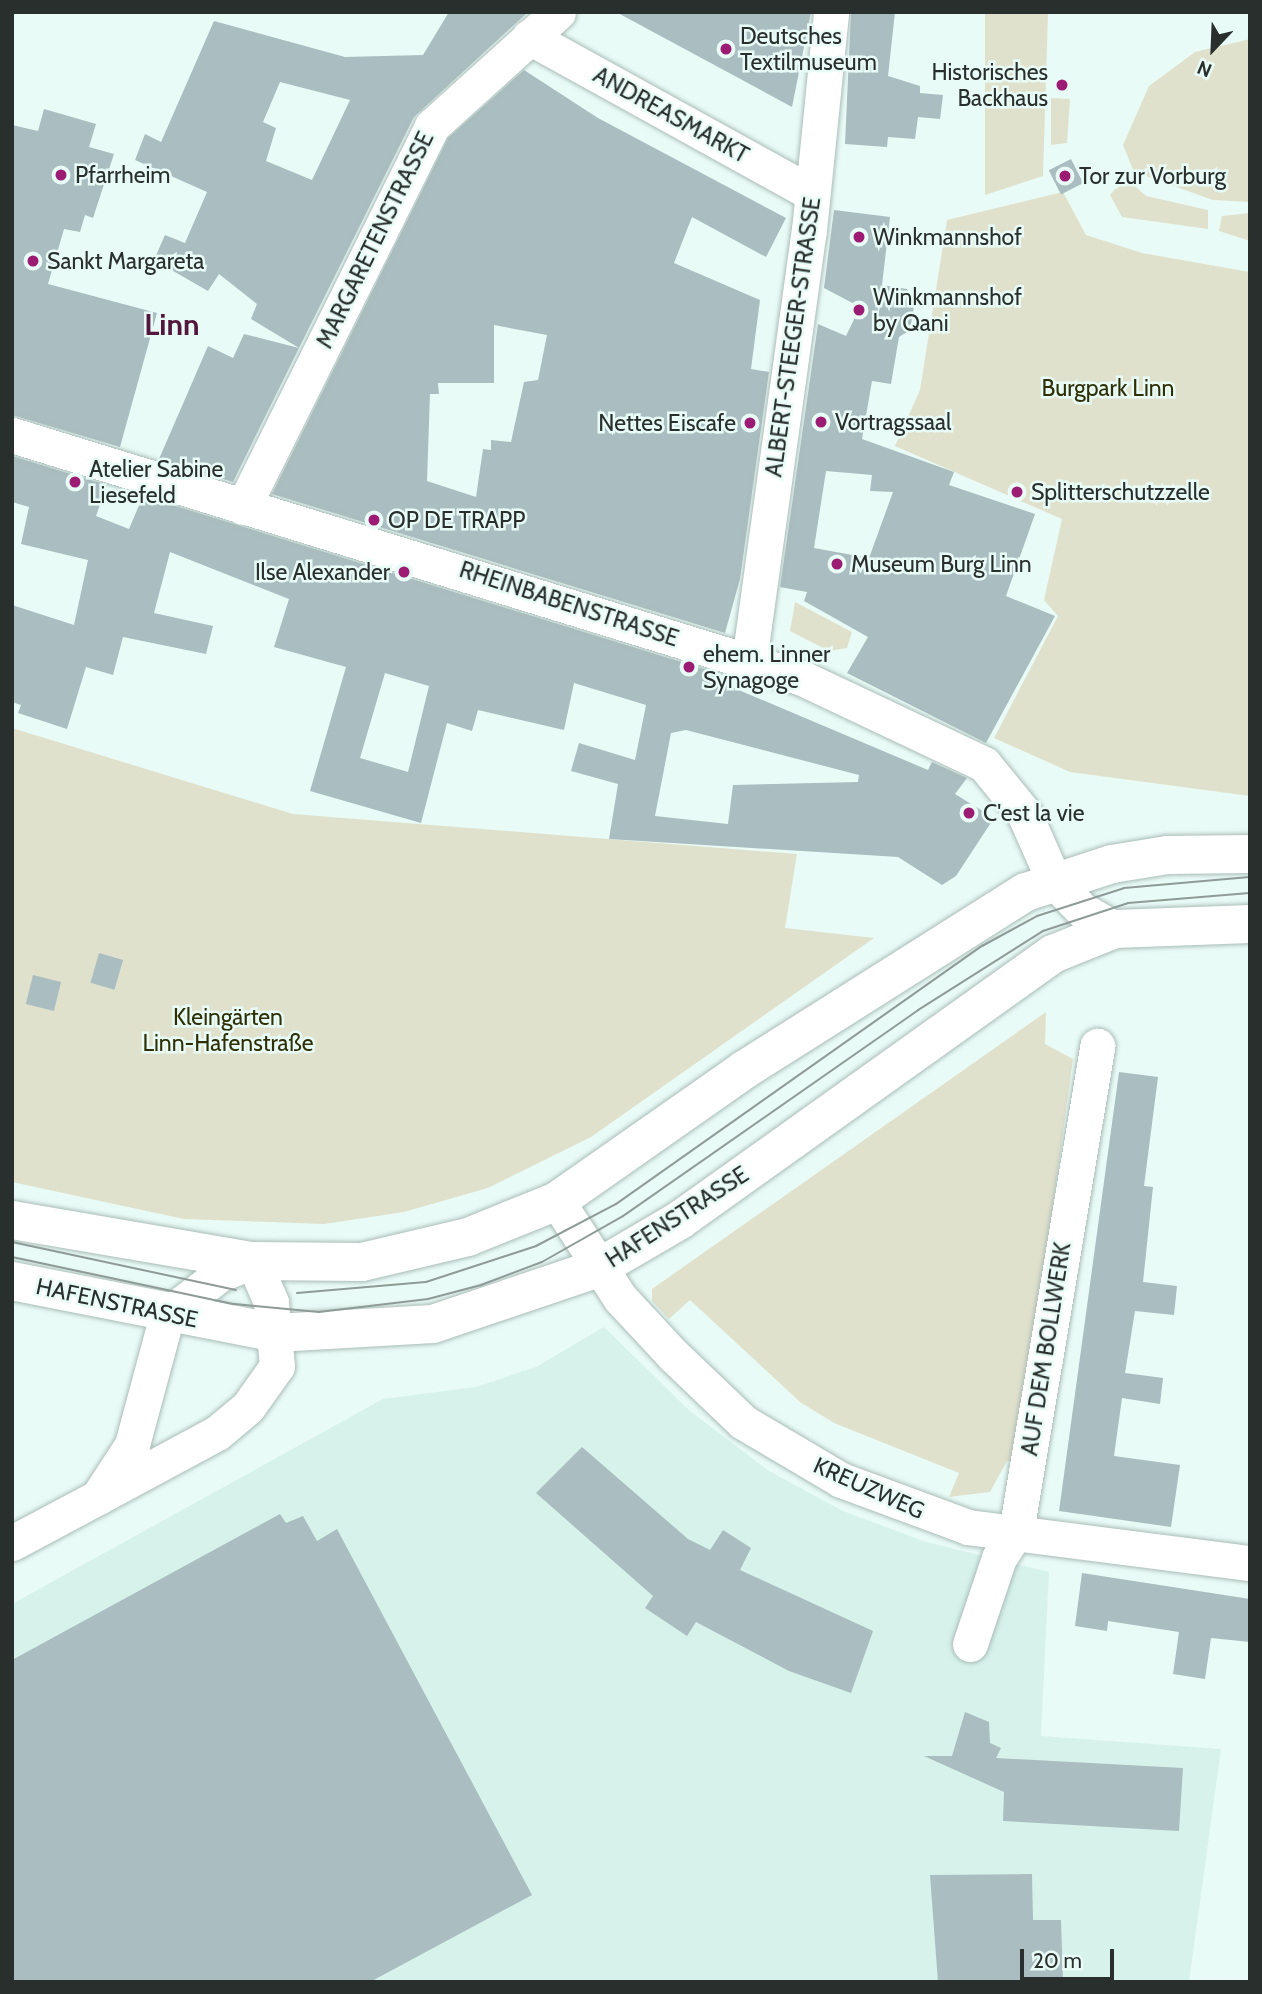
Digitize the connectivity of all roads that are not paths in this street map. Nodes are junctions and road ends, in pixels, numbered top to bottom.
1 (558, 12) edge
2 (831, 12) edge
3 (529, 37) junction
4 (812, 193) junction
5 (12, 435) edge
6 (243, 507) junction
7 (749, 661) junction
8 (1250, 854) edge
9 (1054, 881) junction
10 (1250, 924) edge
11 (1115, 929) junction
12 (1097, 1046) dead end
13 (556, 1201) junction
14 (12, 1220) edge
15 (253, 1261) junction
16 (598, 1268) junction
17 (12, 1281) edge
18 (167, 1315) junction
19 (276, 1333) junction
20 (98, 1497) junction
21 (1016, 1532) junction
22 (12, 1543) edge
23 (1250, 1563) edge
24 (970, 1644) dead end

1 - 3 street, MARGARETENSTRASSE
2 - 4 street, ALBERT-STEEGER-STRASSE
3 - 4 street, ANDREASMARKT
3 - 6 street, MARGARETENSTRASSE
4 - 7 street, ALBERT-STEEGER-STRASSE
5 - 6 street, RHEINBABENSTRASSE
6 - 7 street, RHEINBABENSTRASSE
7 - 9 street, RHEINBABENSTRASSE
8 - 9 main road
9 - 11 street, RHEINBABENSTRASSE
9 - 13 main road
10 - 11 main road
11 - 16 main road, HAFENSTRASSE
12 - 21 street, AUF DEM BOLLWERK
13 - 15 main road
13 - 16 street, KREUZWEG
14 - 15 main road
15 - 18 street
15 - 19 street
16 - 19 main road, HAFENSTRASSE
16 - 21 street, KREUZWEG
17 - 18 main road, HAFENSTRASSE
18 - 19 main road, HAFENSTRASSE
18 - 20 street
19 - 20 street
20 - 22 street
21 - 23 street, KREUZWEG
21 - 24 street, AUF DEM BOLLWERK

